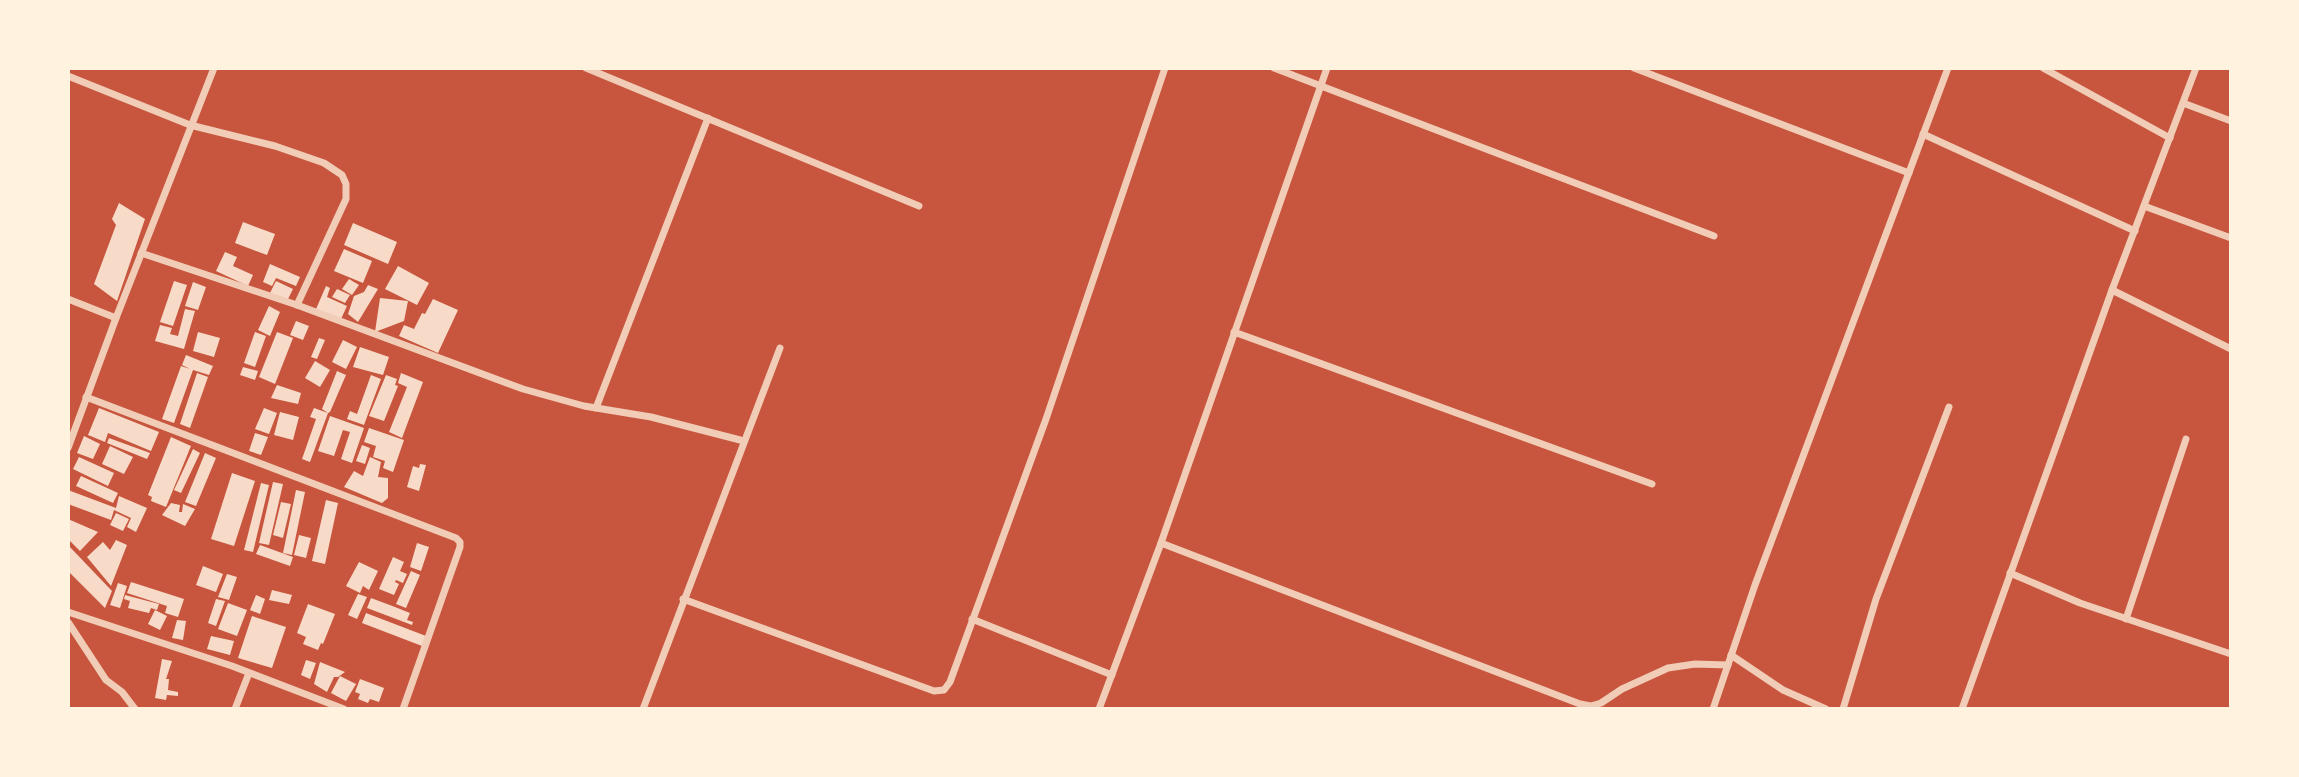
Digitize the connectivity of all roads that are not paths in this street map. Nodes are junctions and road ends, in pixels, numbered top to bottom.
1 (214, 68) edge
2 (586, 68) edge
3 (1165, 68) edge
4 (1275, 68) edge
5 (1327, 68) edge
6 (1634, 68) edge
7 (1948, 68) edge
8 (2043, 68) edge
9 (2196, 68) edge
10 (68, 76) edge
11 (1320, 86) junction
12 (2183, 103) junction
13 (708, 118) junction
14 (2231, 121) edge
15 (190, 125) junction
16 (1923, 134) junction
17 (2170, 138) junction
18 (1909, 173) junction
19 (919, 206) dead end
20 (2144, 206) junction
21 (2135, 231) junction
22 (1714, 236) dead end
23 (2231, 239) edge
24 (141, 253) junction
25 (2112, 290) junction
26 (68, 299) edge
27 (297, 305) junction
28 (116, 317) junction
29 (1234, 332) junction
30 (780, 348) dead end
31 (2231, 349) edge
32 (86, 397) junction
33 (1949, 407) dead end
34 (596, 408) junction
35 (2186, 439) dead end
36 (744, 441) junction
37 (68, 448) edge
38 (1651, 484) dead end
39 (1161, 543) junction
40 (2010, 573) junction
41 (683, 599) junction
42 (68, 612) edge
43 (972, 619) junction
44 (2126, 619) junction
45 (68, 622) edge
46 (2231, 654) edge
47 (1731, 655) junction
48 (1728, 665) junction
49 (249, 673) junction
50 (1112, 675) junction
51 (135, 709) edge
52 (235, 709) edge
53 (344, 709) edge
54 (403, 709) edge
55 (643, 709) edge
56 (1099, 709) edge
57 (1713, 709) edge
58 (1826, 709) edge
59 (1843, 709) edge
60 (1962, 709) edge

1 - 15 street
2 - 13 street
3 - 43 street
4 - 11 street
5 - 11 street
6 - 18 street
7 - 16 street
8 - 17 street
9 - 12 street
10 - 15 street
11 - 22 street
11 - 29 street
12 - 14 street
12 - 17 street
13 - 19 street
13 - 34 street
15 - 24 street
15 - 27 street
16 - 18 street
16 - 21 street
17 - 20 street
18 - 47 street
20 - 21 street
20 - 23 street
21 - 25 street
24 - 27 street
24 - 28 street
25 - 31 street
25 - 40 street
26 - 28 street
27 - 34 street
28 - 32 street
29 - 38 street
29 - 39 street
30 - 36 street
32 - 37 street
32 - 54 street
33 - 59 street
34 - 36 street
35 - 44 street
36 - 41 street
39 - 48 street
39 - 50 street
40 - 44 street
40 - 60 street
41 - 43 street
41 - 55 street
42 - 49 street
43 - 50 street
44 - 46 street
45 - 51 street
47 - 48 street
47 - 58 street
48 - 57 street
49 - 52 street
49 - 53 street
50 - 56 street

